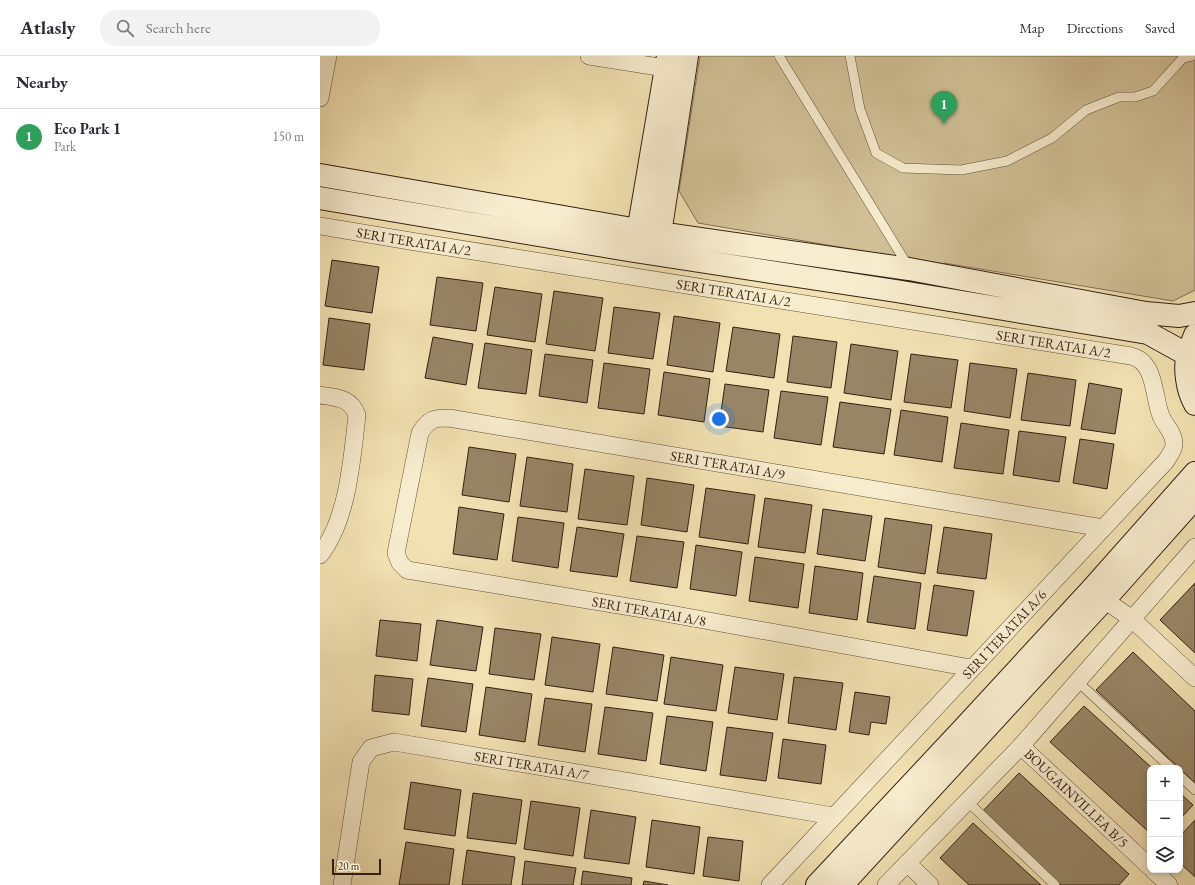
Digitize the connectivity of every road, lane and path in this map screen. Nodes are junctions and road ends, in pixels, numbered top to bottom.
1 (328, 56) edge
2 (589, 56) edge
3 (779, 56) edge
4 (850, 56) edge
5 (1192, 56) edge
6 (633, 59) edge
7 (677, 63) edge
8 (320, 98) edge
9 (320, 175) edge
10 (424, 194) junction
11 (320, 198) edge
12 (420, 216) junction
13 (320, 226) edge
14 (638, 230) junction
15 (660, 232) junction
16 (634, 251) junction
17 (658, 254) junction
18 (909, 269) junction
19 (1195, 313) edge
20 (1191, 345) edge
21 (1145, 363) joint
22 (320, 395) edge
23 (1195, 404) edge
24 (1195, 473) edge
25 (408, 494) joint
26 (1195, 498) edge
27 (1103, 528) junction
28 (320, 555) edge
29 (1193, 555) edge
30 (1099, 593) junction
31 (1132, 619) junction
32 (971, 668) junction
33 (1195, 678) edge
34 (1078, 682) junction
35 (1021, 746) junction
36 (1168, 765) edge
37 (1183, 779) edge
38 (1195, 790) edge
39 (968, 802) junction
40 (833, 816) junction
41 (907, 863) junction
42 (1147, 864) edge
43 (1157, 873) edge
44 (342, 885) edge
45 (770, 885) edge
46 (817, 885) edge
47 (842, 885) edge
48 (886, 885) edge
49 (930, 885) edge
50 (1055, 885) edge
51 (1169, 885) edge

1 - 8 street
2 - 6 street
3 - 18 lane
4 - 5 lane
6 - 7 street
7 - 14 street
7 - 15 street
9 - 10 street
10 - 12 street
10 - 14 street
11 - 12 street
12 - 16 street
13 - 21 street, SERI TERATAI A/2
14 - 15 street
14 - 16 street
15 - 17 street
15 - 18 street
16 - 17 street
17 - 20 street
18 - 19 street
20 - 23 street
21 - 27 street, SERI TERATAI A/6
22 - 28 street
24 - 30 street
25 - 27 street, SERI TERATAI A/9
25 - 32 street, SERI TERATAI A/8
26 - 30 street
27 - 32 street, SERI TERATAI A/6
29 - 31 street
30 - 31 street
30 - 46 street
30 - 47 street
31 - 33 street
31 - 34 street
32 - 40 street, SERI TERATAI A/6
34 - 35 street
34 - 36 lane
35 - 39 street
35 - 42 street, BOUGAINVILLEA B/5
37 - 38 lane
39 - 41 street
39 - 50 lane
40 - 44 street, SERI TERATAI A/7
40 - 45 street, SERI TERATAI A/6
41 - 48 street
41 - 49 street
43 - 51 street

